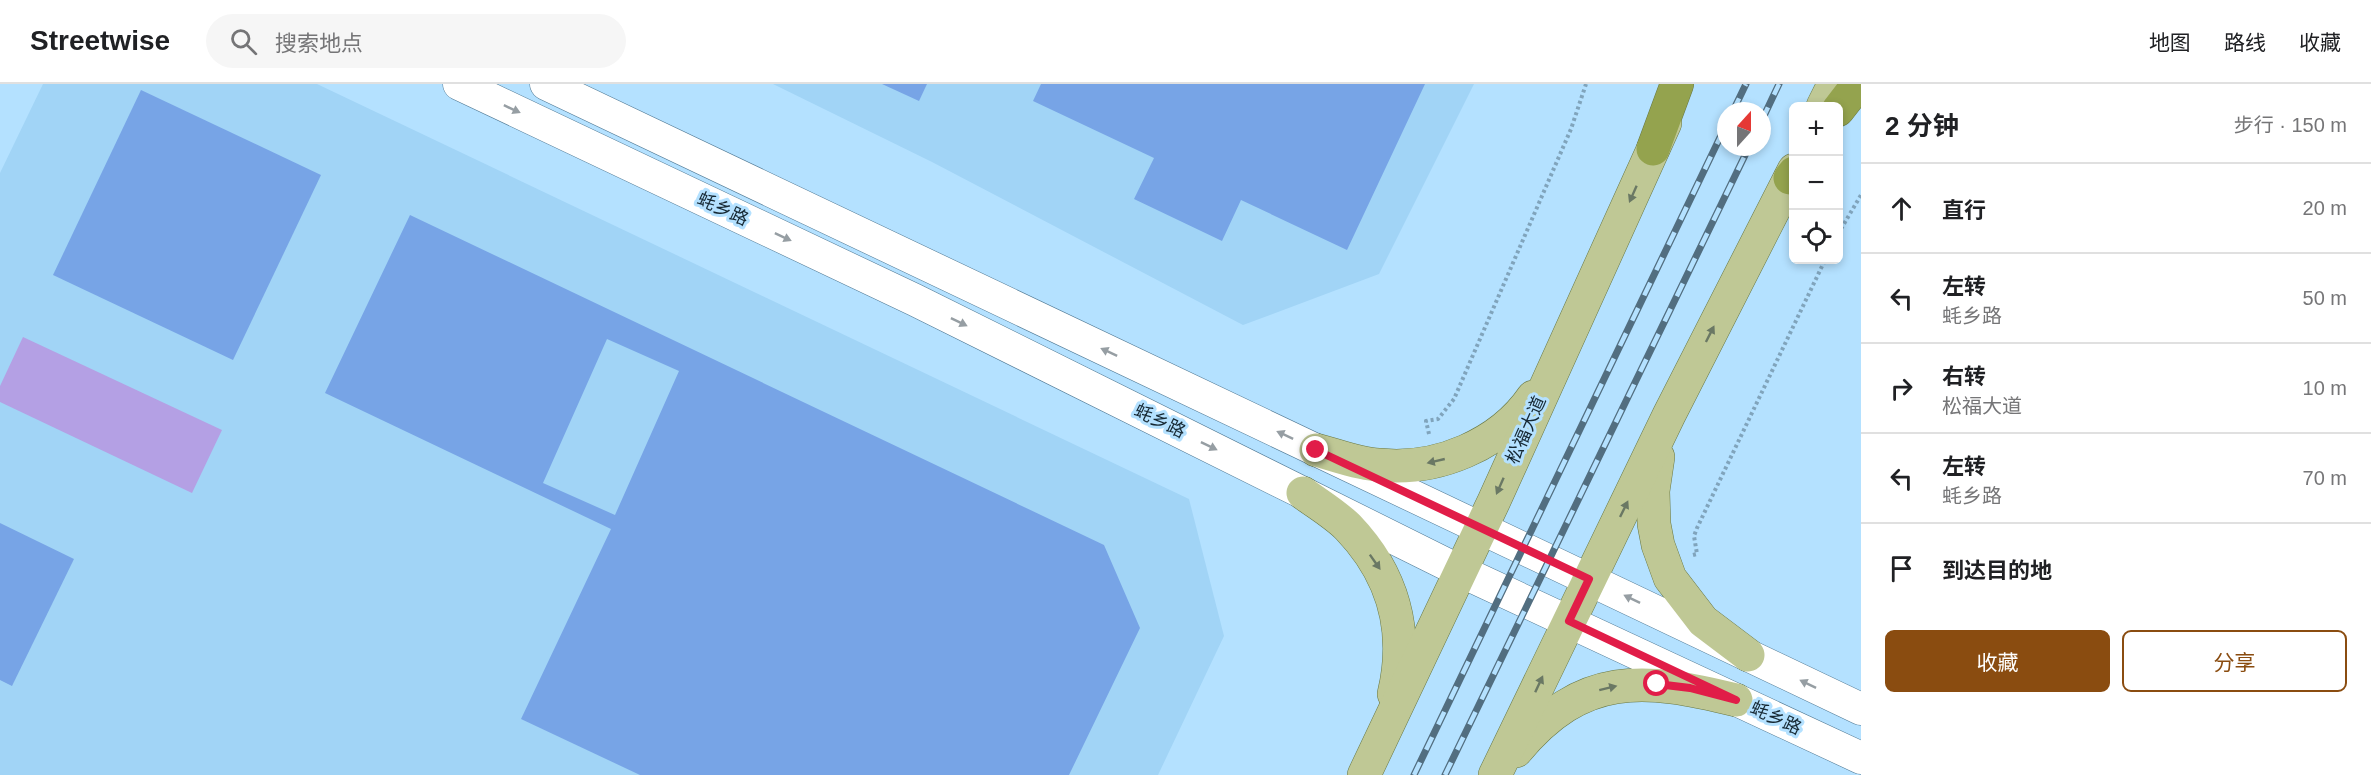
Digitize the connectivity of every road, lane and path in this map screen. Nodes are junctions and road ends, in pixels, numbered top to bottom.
1 (459, 84) edge
2 (546, 84) edge
3 (1586, 84) edge
4 (1677, 84) edge
5 (1684, 84) edge
6 (1834, 84) edge
7 (1858, 84) edge
8 (1825, 102) edge
9 (1843, 105) edge
10 (1653, 149) junction
11 (1789, 179) edge
12 (1861, 195) edge
13 (1843, 227) edge
14 (1823, 264) edge
15 (1557, 360) junction
16 (1669, 415) junction
17 (1316, 450) junction
18 (1435, 462) junction
19 (1303, 493) junction
20 (1481, 528) junction
21 (1664, 563) junction
22 (1460, 571) junction
23 (1589, 579) junction
24 (1569, 621) junction
25 (1748, 655) junction
26 (1736, 700) junction
27 (1861, 709) edge
28 (1385, 731) junction
29 (1861, 758) edge
30 (1364, 775) edge
31 (1497, 775) edge

1 -> 19 street, 蚝乡路
17 -> 2 street, 蚝乡路
3 - 18 path
4 - 10 highway
5 - 10 main road, 松福大道
6 - 8 main road
7 - 9 highway
10 -> 15 main road, 松福大道
16 -> 11 main road
12 - 13 path
14 - 21 path
15 - 18 main road
15 -> 20 main road, 松福大道
16 - 21 main road
23 -> 16 main road
17 - 18 main road
17 - 20 street, 蚝乡路
19 - 22 street, 蚝乡路
19 -> 28 main road
20 - 22 main road, 松福大道
20 - 23 street, 蚝乡路
21 - 25 main road
22 - 24 street, 蚝乡路
22 - 28 main road, 松福大道
23 - 24 main road
25 -> 23 street, 蚝乡路
24 - 26 street, 蚝乡路
31 -> 24 main road
27 -> 25 street, 蚝乡路
26 - 29 street, 蚝乡路
31 -> 26 main road
28 - 30 main road, 松福大道

